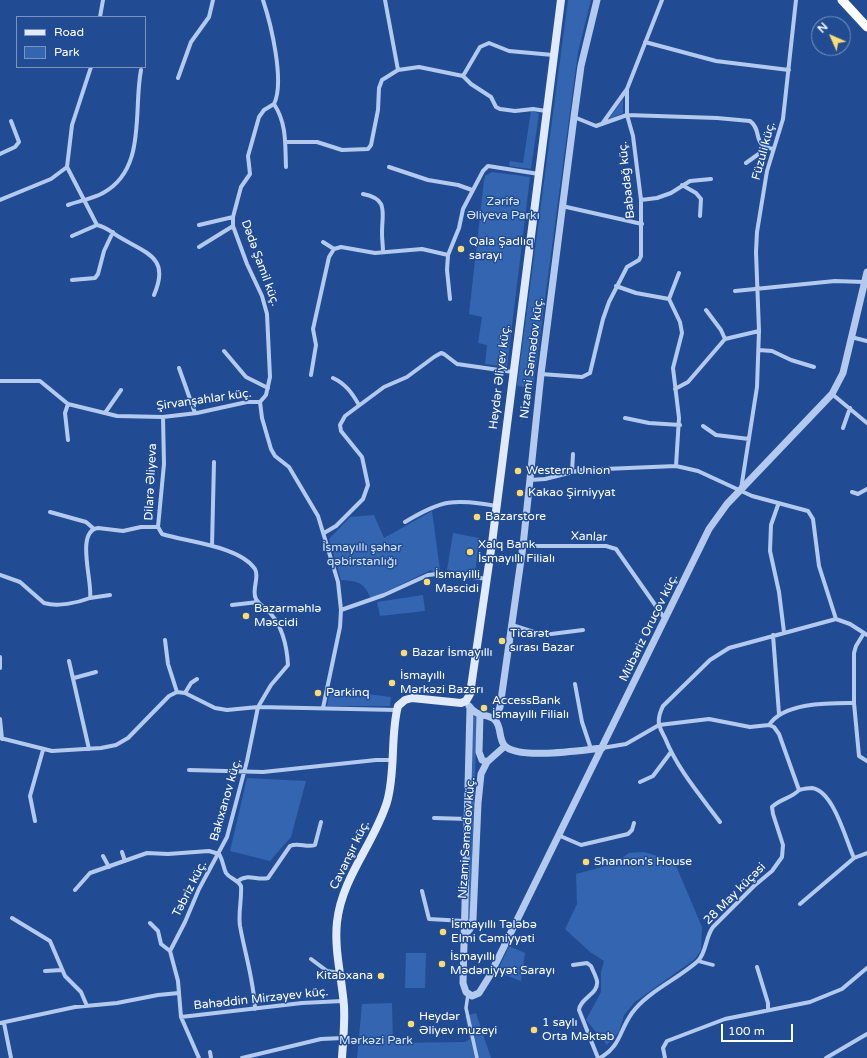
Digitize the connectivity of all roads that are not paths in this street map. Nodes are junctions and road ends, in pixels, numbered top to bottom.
1 (102, 0) edge
2 (213, 0) edge
3 (263, 0) edge
4 (385, 0) edge
5 (561, 0) edge
6 (597, 0) edge
7 (662, 0) edge
8 (796, 0) edge
9 (842, 0) edge
10 (100, 16) edge
11 (867, 27) edge
12 (645, 42) junction
13 (553, 55) junction
14 (91, 68) edge
15 (141, 70) dead end
16 (398, 70) junction
17 (789, 70) junction
18 (463, 76) junction
19 (178, 78) dead end
20 (627, 90) junction
21 (274, 104) junction
22 (546, 111) junction
23 (627, 115) junction
24 (574, 117) junction
25 (11, 121) dead end
26 (601, 125) junction
27 (287, 142) junction
28 (767, 148) junction
29 (773, 149) junction
30 (0, 154) edge
31 (746, 163) dead end
32 (67, 167) junction
33 (286, 167) dead end
34 (389, 167) dead end
35 (538, 174) junction
36 (711, 179) dead end
37 (682, 185) junction
38 (472, 190) junction
39 (363, 194) dead end
40 (0, 200) edge
41 (84, 200) junction
42 (641, 200) junction
43 (68, 205) dead end
44 (562, 206) junction
45 (700, 216) dead end
46 (233, 217) junction
47 (642, 224) junction
48 (97, 225) junction
49 (199, 225) dead end
50 (233, 226) junction
51 (113, 232) junction
52 (72, 236) dead end
53 (323, 242) dead end
54 (199, 247) dead end
55 (334, 249) junction
56 (383, 252) junction
57 (448, 254) junction
58 (867, 272) edge
59 (679, 273) dead end
60 (72, 280) dead end
61 (616, 286) junction
62 (865, 286) edge
63 (757, 289) junction
64 (735, 291) dead end
65 (154, 295) dead end
66 (450, 299) dead end
67 (669, 299) junction
68 (706, 310) dead end
69 (759, 331) junction
70 (852, 337) junction
71 (725, 339) junction
72 (867, 341) edge
73 (759, 350) junction
74 (224, 351) dead end
75 (814, 366) dead end
76 (179, 368) dead end
77 (513, 372) junction
78 (541, 374) junction
79 (311, 375) dead end
80 (333, 378) dead end
81 (0, 381) edge
82 (268, 388) junction
83 (675, 389) junction
84 (121, 390) dead end
85 (832, 394) junction
86 (260, 402) junction
87 (68, 404) junction
88 (359, 405) junction
89 (850, 408) junction
90 (105, 413) junction
91 (195, 413) junction
92 (163, 417) junction
93 (625, 418) dead end
94 (867, 423) edge
95 (680, 425) junction
96 (704, 426) dead end
97 (843, 428) dead end
98 (749, 439) junction
99 (68, 440) dead end
100 (573, 454) dead end
101 (214, 462) dead end
102 (676, 466) junction
103 (572, 472) junction
104 (530, 480) junction
105 (867, 489) edge
106 (740, 491) junction
107 (852, 492) dead end
108 (778, 505) junction
109 (496, 506) junction
110 (50, 512) dead end
111 (405, 522) dead end
112 (158, 527) junction
113 (94, 529) junction
114 (324, 533) junction
115 (212, 546) junction
116 (523, 546) junction
117 (0, 575) edge
118 (487, 579) junction
119 (110, 595) dead end
120 (90, 598) junction
121 (258, 602) junction
122 (232, 605) dead end
123 (341, 610) junction
124 (665, 619) junction
125 (836, 619) junction
126 (512, 625) junction
127 (583, 630) dead end
128 (784, 632) junction
129 (866, 634) edge
130 (773, 635) junction
131 (165, 640) dead end
132 (0, 657) edge
133 (69, 661) dead end
134 (0, 668) edge
135 (96, 672) dead end
136 (74, 678) junction
137 (197, 679) dead end
138 (575, 684) dead end
139 (177, 692) junction
140 (185, 692) junction
141 (854, 703) junction
142 (468, 704) junction
143 (258, 707) junction
144 (324, 708) junction
145 (397, 710) junction
146 (779, 714) junction
147 (480, 715) junction
148 (0, 719) edge
149 (494, 720) junction
150 (659, 725) junction
151 (769, 725) junction
152 (1, 738) edge
153 (505, 746) junction
154 (602, 748) junction
155 (89, 749) junction
156 (43, 750) junction
157 (591, 750) junction
158 (671, 752) junction
159 (393, 760) junction
160 (867, 761) edge
161 (487, 762) junction
162 (189, 770) dead end
163 (245, 772) junction
164 (640, 782) dead end
165 (800, 790) junction
166 (434, 818) dead end
167 (468, 819) junction
168 (36, 821) dead end
169 (321, 822) dead end
170 (720, 822) dead end
171 (634, 823) dead end
172 (558, 835) junction
173 (122, 852) dead end
174 (867, 853) edge
175 (220, 854) junction
176 (103, 856) dead end
177 (854, 858) junction
178 (125, 861) junction
179 (109, 867) junction
180 (238, 881) junction
181 (75, 890) dead end
182 (422, 891) dead end
183 (800, 904) dead end
184 (12, 918) dead end
185 (464, 921) junction
186 (150, 923) dead end
187 (463, 938) junction
188 (170, 950) junction
189 (311, 959) dead end
190 (698, 961) junction
191 (573, 965) dead end
192 (713, 965) dead end
193 (757, 967) dead end
194 (867, 968) edge
195 (62, 970) junction
196 (45, 971) dead end
197 (339, 973) junction
198 (179, 994) junction
199 (468, 994) junction
200 (344, 1001) junction
201 (87, 1006) junction
202 (255, 1009) junction
203 (768, 1010) junction
204 (181, 1017) junction
205 (2, 1023) edge
206 (867, 1034) edge
207 (343, 1038) junction
208 (210, 1052) dead end
209 (11, 1058) edge
210 (199, 1058) edge
211 (211, 1058) edge
212 (242, 1058) edge
213 (342, 1058) edge
214 (477, 1058) edge
215 (599, 1058) edge
216 (665, 1058) edge
217 (826, 1058) edge

1 - 10 street
2 - 19 street
3 - 21 street
4 - 16 street
5 - 13 main road, Heydər Əliyev küç.
6 - 24 street, Nizami Səmədov küç.
7 - 12 street, Babadağ küç.
8 - 17 street, Füzuli küç.
9 - 11 highway
12 - 17 street
12 - 20 street, Babadağ küç.
13 - 18 street
13 - 22 main road, Heydər Əliyev küç.
14 - 32 street
15 - 41 street
16 - 18 street
16 - 27 street
17 - 29 street, Füzuli küç.
18 - 22 street
20 - 23 street, Babadağ küç.
20 - 26 street
21 - 27 street
21 - 46 street, Dədə Şamil küç.
22 - 35 main road, Heydər Əliyev küç.
23 - 26 street
23 - 28 street
23 - 42 street, Babadağ küç.
24 - 26 street
24 - 44 street, Nizami Səmədov küç.
25 - 30 street
27 - 33 street
28 - 29 street
28 - 31 street
29 - 63 street, Füzuli küç.
32 - 40 street
32 - 41 street
34 - 38 street
35 - 38 street
35 - 77 main road, Heydər Əliyev küç.
36 - 37 street
37 - 42 street
37 - 45 street
38 - 57 street
39 - 56 street
41 - 43 street
41 - 48 street
42 - 47 street, Babadağ küç.
44 - 47 street
44 - 78 street, Nizami Səmədov küç.
46 - 49 street
46 - 50 street, Dədə Şamil küç.
47 - 61 street, Babadağ küç.
48 - 51 street
48 - 52 street
50 - 54 street
50 - 82 street, Dədə Şamil küç.
51 - 60 street
51 - 65 street
53 - 55 street
55 - 56 street
55 - 79 street
56 - 57 street
57 - 66 street
58 - 62 street, Mübariz Orucov küç.
59 - 67 street
61 - 67 street
61 - 78 street, Babadağ küç.
62 - 63 street
62 - 70 street, Mübariz Orucov küç.
63 - 64 street
63 - 69 street, Füzuli küç.
67 - 83 street
68 - 71 street
69 - 71 street
69 - 73 street, Füzuli küç.
70 - 72 street
70 - 85 street, Mübariz Orucov küç.
71 - 83 street
73 - 75 street
73 - 98 street, Füzuli küç.
74 - 82 street
76 - 91 street
77 - 88 street
77 - 109 main road, Heydər Əliyev küç.
78 - 104 street, Nizami Səmədov küç.
80 - 88 street
81 - 87 street, Şirvanşahlar küç.
82 - 86 street, Dədə Şamil küç.
83 - 95 street
84 - 90 street
85 - 89 street
85 - 106 street, Mübariz Orucov küç.
86 - 91 street, Şirvanşahlar küç.
86 - 114 street, Şirvanşahlar küç.
87 - 90 street, Şirvanşahlar küç.
87 - 99 street
88 - 114 street
89 - 94 street
89 - 97 street
90 - 92 street, Şirvanşahlar küç.
91 - 92 street, Şirvanşahlar küç.
92 - 112 street, Dilarə Əliyeva
93 - 95 street
95 - 102 street
96 - 98 street
98 - 106 street, Füzuli küç.
100 - 103 street
101 - 115 street
102 - 103 street
102 - 106 street
103 - 104 street
104 - 116 street, Nizami Səmədov küç.
105 - 107 street
106 - 108 street
106 - 124 street, Mübariz Orucov küç.
108 - 125 street
108 - 128 street
109 - 111 street
109 - 118 main road, Heydər Əliyev küç.
110 - 113 street
112 - 113 street, Dilarə Əliyeva
112 - 115 street
113 - 120 street
114 - 123 street, Şirvanşahlar küç.
115 - 121 street
116 - 124 street, Xanlar
116 - 126 street, Nizami Səmədov küç.
117 - 120 street
118 - 123 street
118 - 142 main road, Heydər Əliyev küç.
119 - 120 street
121 - 122 street
121 - 143 street, Bakıxanov küç.
123 - 144 street, Şirvanşahlar küç.
124 - 154 street, Mübariz Orucov küç.
125 - 128 street
125 - 129 street
126 - 127 street
126 - 149 street, Nizami Səmədov küç.
128 - 130 street
129 - 141 street
130 - 146 street
130 - 150 street
131 - 139 street
132 - 134 street
133 - 136 street
135 - 136 street
136 - 155 street
137 - 140 street
138 - 157 street
139 - 140 street
139 - 155 street
140 - 143 street
141 - 146 street
141 - 160 street
142 - 145 main road, Cavanşır küç.
142 - 147 street
142 - 167 street
143 - 144 street
143 - 163 street, Bakıxanov küç.
144 - 145 street
145 - 159 main road, Cavanşır küç.
146 - 151 street
147 - 149 street
147 - 161 street
148 - 152 street
149 - 153 street
150 - 151 street
150 - 154 street
150 - 158 street
151 - 165 street
152 - 156 street
153 - 157 street
153 - 161 street, Nizami Səmədov küç.
154 - 157 street
154 - 172 street, Mübariz Orucov küç.
155 - 156 street
156 - 168 street
158 - 164 street
158 - 170 street
159 - 163 street
159 - 197 main road, Cavanşır küç.
161 - 187 street, Nizami Səmədov küç.
162 - 163 street
163 - 175 street, Bakıxanov küç.
165 - 177 street
165 - 190 street, 28 May küçəsi
166 - 167 street
167 - 185 street
169 - 180 street
171 - 172 street
172 - 199 street, Mübariz Orucov küç.
173 - 178 street
174 - 177 street
175 - 178 street, Təbriz küç.
175 - 180 street, Bakıxanov küç.
175 - 188 street, Təbriz küç.
176 - 179 street
177 - 183 street
178 - 179 street, Təbriz küç.
179 - 181 street, Təbriz küç.
180 - 202 street
182 - 185 street
184 - 195 street
185 - 187 street
186 - 188 street
187 - 199 street
188 - 198 street
189 - 197 street
190 - 192 street
190 - 215 street, 28 May küçəsi
191 - 215 street
193 - 203 street
194 - 203 street
195 - 196 street
195 - 201 street
197 - 200 main road, Cavanşır küç.
198 - 201 street, Bahəddin Mirzəyev küç.
198 - 204 street
199 - 214 street
200 - 202 street, Bahəddin Mirzəyev küç.
200 - 207 main road, Cavanşır küç.
201 - 205 street, Bahəddin Mirzəyev küç.
202 - 204 street, Bahəddin Mirzəyev küç.
203 - 216 street
204 - 210 street
205 - 209 street
206 - 217 street
207 - 212 street
207 - 213 main road, Cavanşır küç.
208 - 211 street

